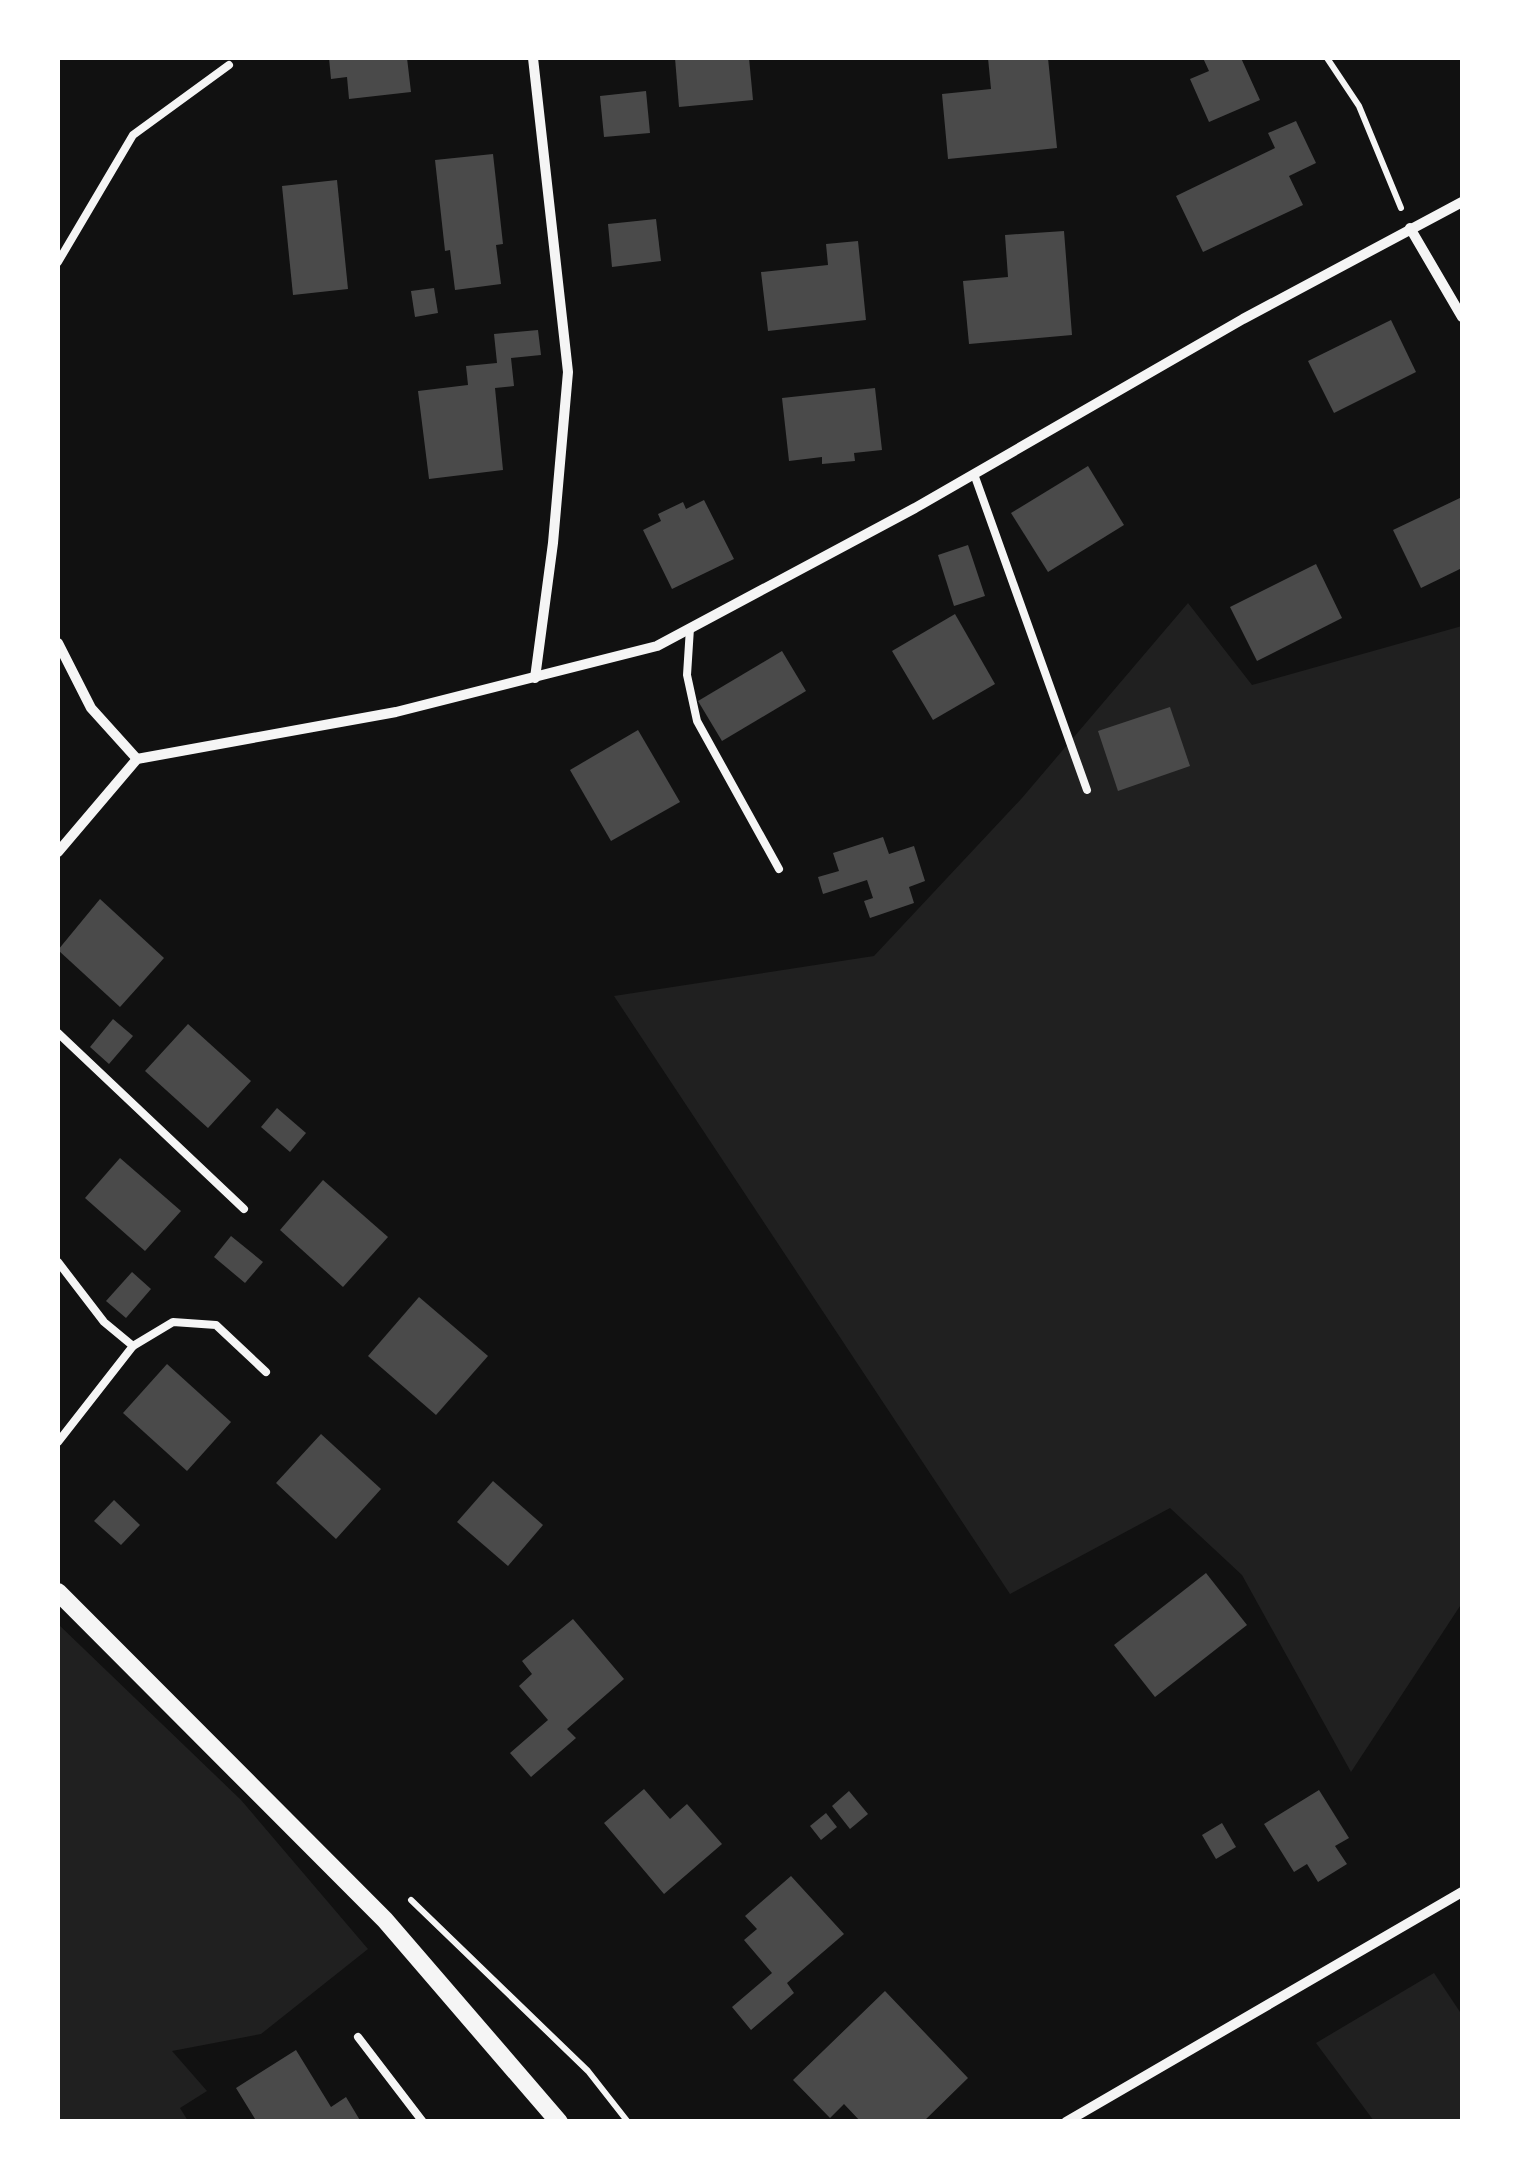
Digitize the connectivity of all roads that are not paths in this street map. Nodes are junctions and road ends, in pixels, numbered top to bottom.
1 (533, 58) edge
2 (229, 66) dead end
3 (1462, 202) edge
4 (1410, 228) junction
5 (58, 262) edge
6 (1462, 317) edge
7 (974, 474) junction
8 (690, 628) junction
9 (58, 643) edge
10 (534, 678) junction
11 (137, 759) junction
12 (1087, 790) dead end
13 (58, 852) edge
14 (779, 868) dead end
15 (58, 1033) edge
16 (244, 1208) dead end
17 (58, 1262) edge
18 (133, 1346) junction
19 (266, 1372) dead end
20 (58, 1442) edge
21 (58, 1592) edge
22 (1462, 1892) edge
23 (358, 2037) dead end
24 (423, 2122) edge
25 (558, 2122) edge
26 (1066, 2122) edge

1 - 10 street
2 - 5 lane
3 - 4 street
4 - 6 street
4 - 7 street
7 - 8 street
7 - 12 lane
8 - 10 street
8 - 14 lane
9 - 11 street
10 - 11 street
11 - 13 street
15 - 16 lane
17 - 18 lane
18 - 19 lane
18 - 20 lane
21 - 25 street
22 - 26 street
23 - 24 lane

